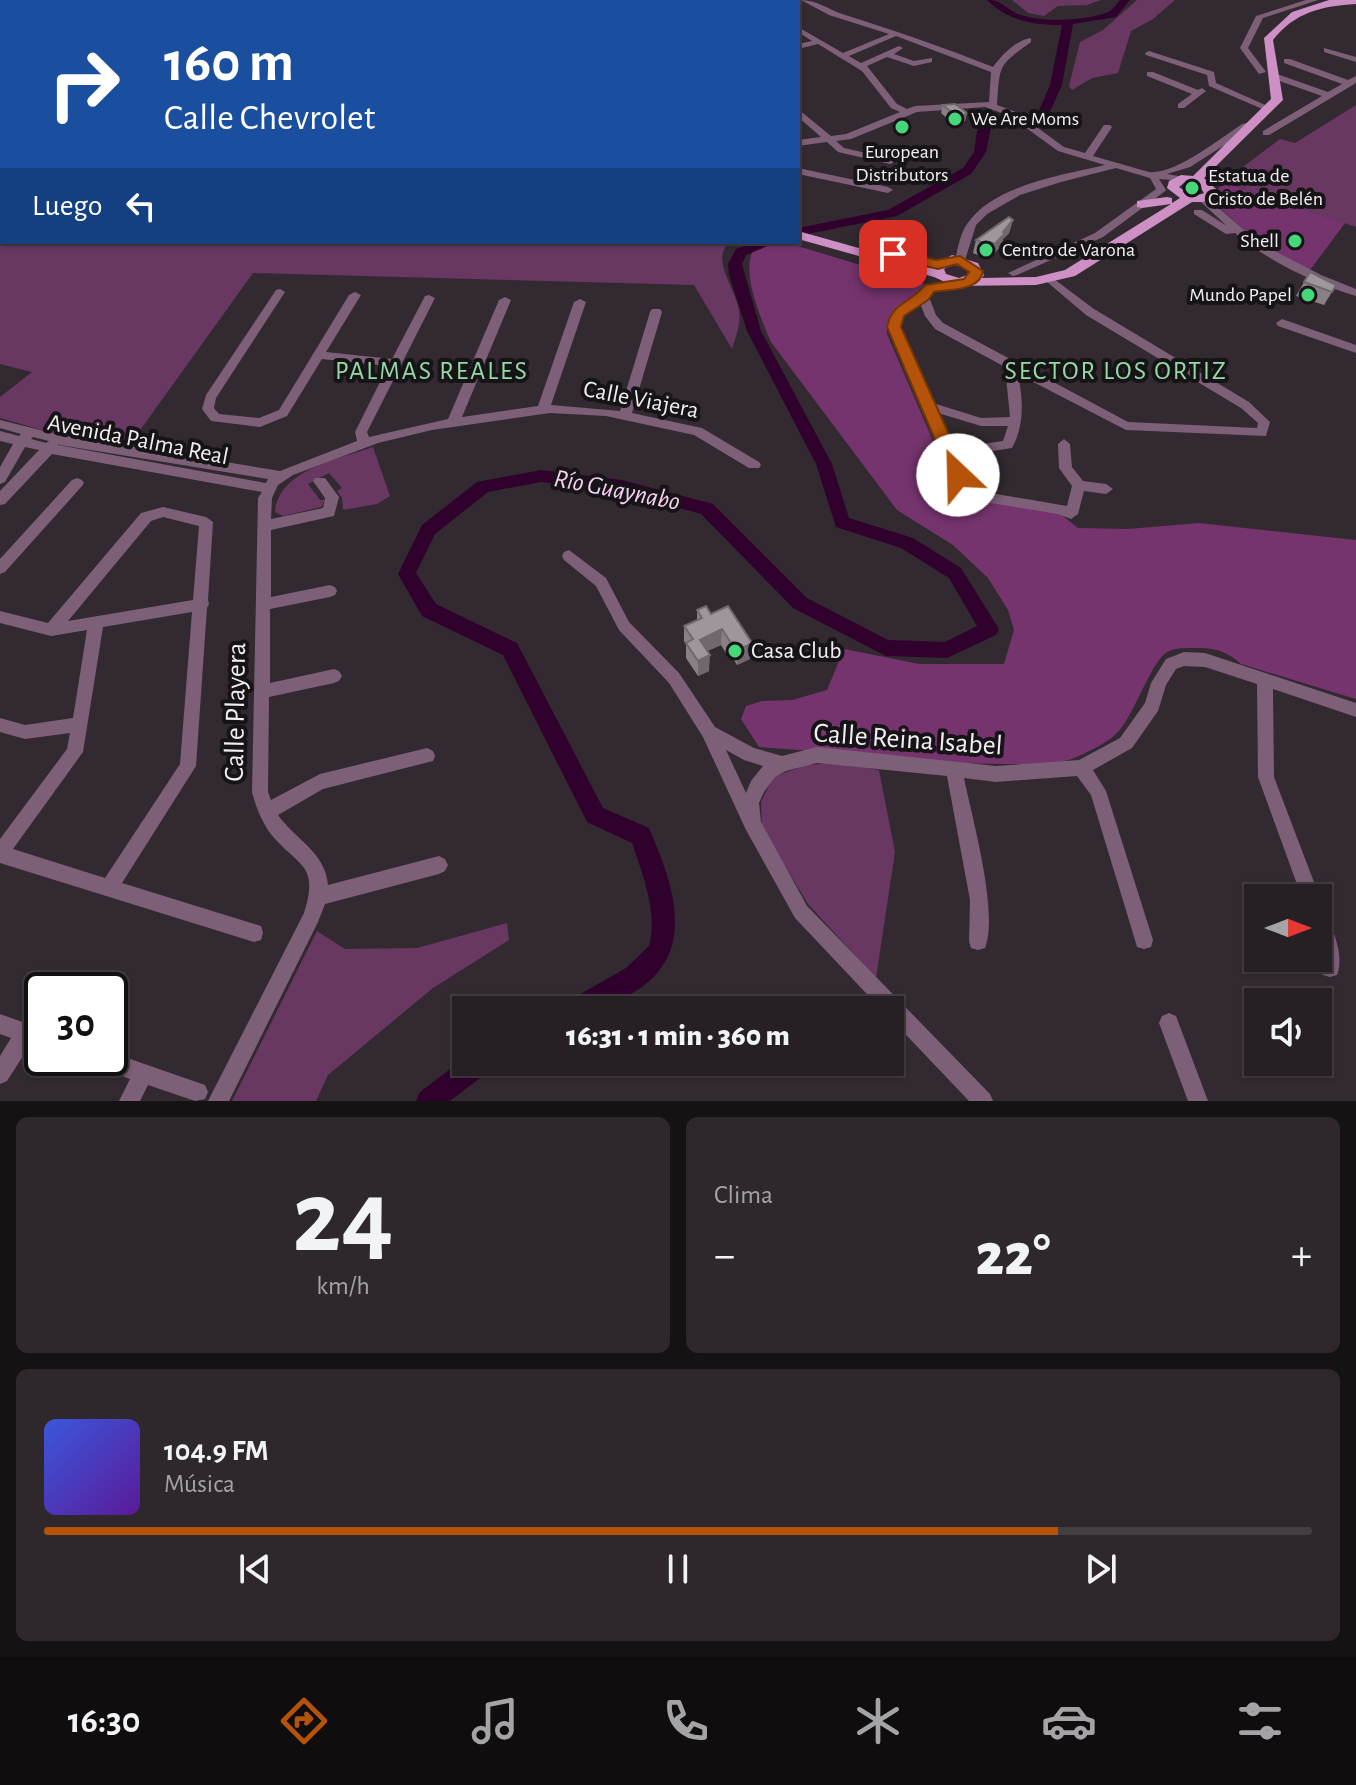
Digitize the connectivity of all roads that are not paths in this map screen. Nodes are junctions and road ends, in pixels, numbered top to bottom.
1 (805, 0) edge
2 (1314, 0) edge
3 (1356, 1) edge
4 (1260, 16) junction
5 (1280, 22) junction
6 (800, 30) edge
7 (897, 33) junction
8 (1028, 40) dead end
9 (820, 41) junction
10 (800, 46) edge
11 (899, 48) dead end
12 (1327, 50) dead end
13 (1149, 53) dead end
14 (887, 54) junction
15 (845, 55) junction
16 (929, 60) dead end
17 (1356, 60) edge
18 (1287, 61) dead end
19 (861, 66) junction
20 (995, 71) junction
21 (1262, 72) dead end
22 (1150, 74) dead end
23 (1274, 76) junction
24 (1352, 81) edge
25 (1212, 84) junction
26 (1198, 93) junction
27 (1329, 95) junction
28 (993, 106) junction
29 (1181, 106) dead end
30 (1270, 109) junction
31 (906, 112) junction
32 (800, 114) edge
33 (1251, 125) junction
34 (1107, 127) dead end
35 (1266, 133) dead end
36 (829, 139) junction
37 (800, 143) edge
38 (1087, 158) junction
39 (890, 161) dead end
40 (1115, 166) junction
41 (800, 171) edge
42 (1154, 176) junction
43 (888, 190) dead end
44 (1188, 192) junction
45 (1142, 204) junction
46 (800, 229) edge
47 (800, 235) edge
48 (860, 249) junction
49 (960, 260) junction
50 (938, 269) junction
51 (1013, 273) junction
52 (972, 275) junction
53 (1050, 279) junction
54 (953, 282) junction
55 (280, 292) dead end
56 (1356, 293) edge
57 (355, 295) dead end
58 (923, 297) junction
59 (429, 298) dead end
60 (505, 300) dead end
61 (580, 302) dead end
62 (656, 312) dead end
63 (1282, 323) dead end
64 (1356, 349) edge
65 (319, 355) junction
66 (396, 363) junction
67 (1011, 364) junction
68 (931, 407) junction
69 (543, 410) junction
70 (625, 416) junction
71 (1014, 421) junction
72 (453, 423) junction
73 (0, 424) edge
74 (0, 436) edge
75 (26, 437) junction
76 (364, 443) junction
77 (53, 444) junction
78 (1064, 444) dead end
79 (966, 450) dead end
80 (754, 465) dead end
81 (0, 479) edge
82 (320, 481) dead end
83 (275, 482) junction
84 (77, 483) dead end
85 (1079, 485) junction
86 (1106, 489) dead end
87 (0, 500) edge
88 (265, 526) junction
89 (569, 556) dead end
90 (0, 568) edge
91 (330, 591) dead end
92 (202, 604) junction
93 (263, 604) junction
94 (0, 617) edge
95 (96, 623) junction
96 (51, 630) junction
97 (334, 676) dead end
98 (1265, 679) junction
99 (262, 692) junction
100 (1356, 710) edge
101 (80, 724) junction
102 (0, 725) edge
103 (709, 732) junction
104 (427, 756) dead end
105 (782, 764) junction
106 (1081, 768) junction
107 (954, 772) junction
108 (267, 812) junction
109 (752, 824) junction
110 (0, 854) edge
111 (439, 865) dead end
112 (1306, 884) edge
113 (108, 889) junction
114 (321, 896) junction
115 (254, 933) dead end
116 (1144, 940) dead end
117 (978, 941) dead end
118 (1169, 1023) dead end
119 (0, 1024) edge
120 (24, 1032) edge
121 (24, 1047) edge
122 (128, 1068) edge
123 (144, 1073) junction
124 (0, 1074) edge
125 (198, 1092) dead end
126 (129, 1101) edge
127 (218, 1101) edge
128 (983, 1101) edge
129 (1198, 1101) edge

1 - 7 street
2 - 4 street
3 - 5 main road
4 - 5 street
4 - 21 street
5 - 23 main road
6 - 9 street
7 - 15 street
7 - 20 street
8 - 20 street
9 - 10 street
9 - 15 street
11 - 14 street
12 - 17 street
13 - 25 street
14 - 16 street
14 - 19 street
15 - 19 street
18 - 24 street
19 - 31 street
20 - 28 street
22 - 26 street
23 - 27 street
23 - 30 main road
24 - 27 street
25 - 26 street
25 - 30 street
26 - 29 street
27 - 35 street
28 - 31 street
28 - 38 street
30 - 33 main road
31 - 36 street
32 - 36 street
33 - 42 street
33 - 44 main road
34 - 38 street
36 - 37 street
36 - 39 street
38 - 40 street
40 - 42 street
40 - 49 street
41 - 43 street
42 - 44 street
42 - 45 street
44 - 45 main road
44 - 51 main road
44 - 53 main road
44 - 56 street
45 - 51 street
46 - 48 main road
47 - 48 main road
48 - 50 main road
49 - 50 main road
49 - 52 main road
50 - 54 main road
51 - 52 main road
52 - 53 main road
52 - 54 main road
53 - 67 street
54 - 58 street
55 - 65 street
57 - 65 street
58 - 67 street
58 - 68 street
59 - 66 street
60 - 72 street
61 - 69 street
62 - 70 street
63 - 64 street
65 - 66 street
66 - 76 street
67 - 71 street
68 - 71 street
68 - 85 street
69 - 70 street, Calle Viajera
69 - 72 street, Calle Viajera
70 - 80 street, Calle Viajera
71 - 79 street
72 - 76 street, Calle Viajera
73 - 75 street
74 - 75 street, Avenida Palma Real
75 - 77 street, Avenida Palma Real
75 - 81 street
76 - 83 street, Calle Viajera
77 - 83 street, Avenida Palma Real
77 - 87 street
78 - 85 street
82 - 88 street
83 - 88 street, Calle Playera
84 - 90 street
85 - 86 street
88 - 93 street, Calle Playera
89 - 103 street
91 - 93 street
92 - 95 street
92 - 96 street
92 - 113 street
93 - 99 street, Calle Playera
94 - 96 street
95 - 96 street
95 - 101 street
97 - 99 street
98 - 100 street, Calle Reina Isabel
98 - 106 street, Calle Reina Isabel
98 - 112 street
99 - 108 street, Calle Playera
101 - 102 street
101 - 110 street
103 - 105 street
103 - 109 street
104 - 108 street
105 - 107 street, Calle Reina Isabel
105 - 109 street, Calle Reina Isabel
106 - 107 street, Calle Reina Isabel
106 - 116 street
107 - 117 street
108 - 114 street, Calle Playera
109 - 128 street
110 - 113 street
111 - 114 street
113 - 115 street
114 - 127 street
118 - 129 street
119 - 120 street
121 - 124 street
122 - 123 street
123 - 125 street
123 - 126 street

